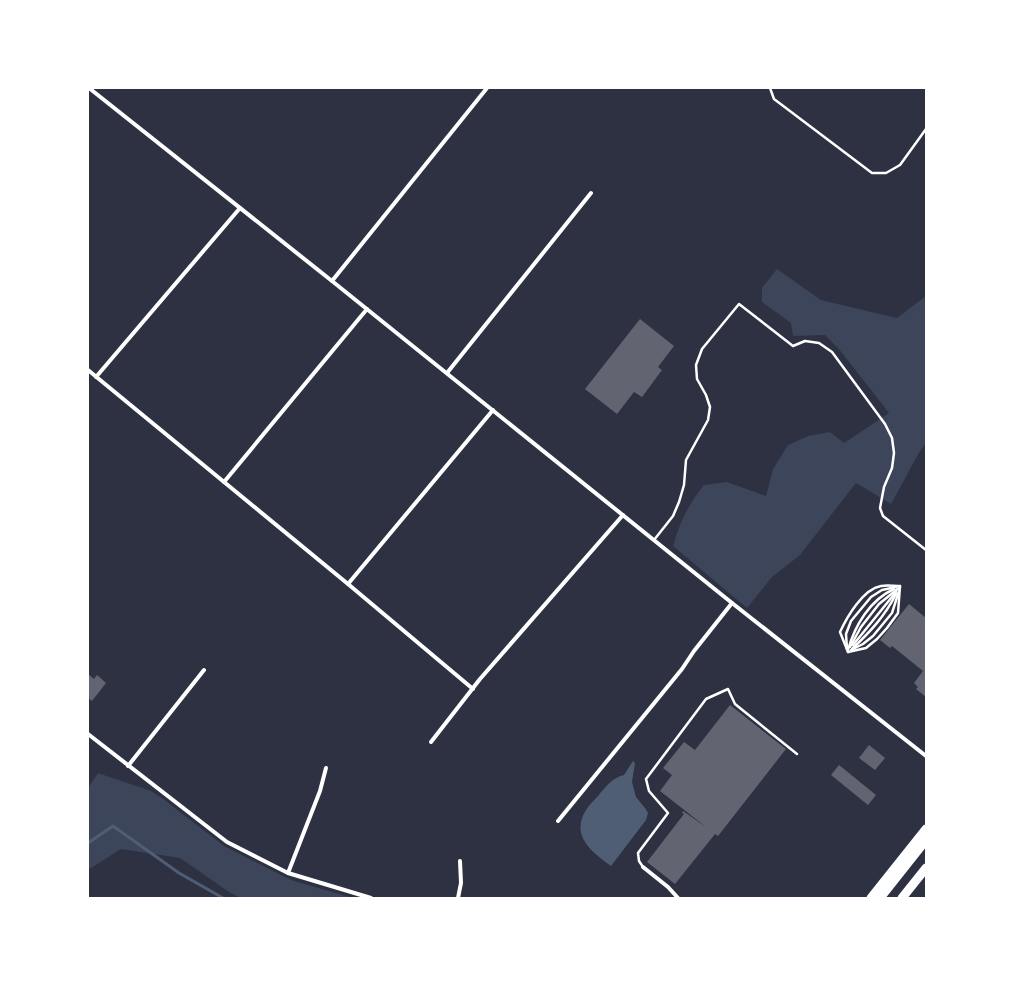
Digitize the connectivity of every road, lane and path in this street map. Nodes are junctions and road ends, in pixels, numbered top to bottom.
1 (89, 88) edge
2 (487, 88) edge
3 (770, 88) edge
4 (926, 129) edge
5 (591, 193) dead end
6 (240, 208) junction
7 (332, 281) junction
8 (366, 309) junction
9 (88, 370) edge
10 (447, 373) junction
11 (96, 377) junction
12 (493, 410) junction
13 (224, 482) junction
14 (623, 515) junction
15 (654, 540) junction
16 (926, 550) edge
17 (348, 584) junction
18 (900, 586) junction
19 (732, 603) junction
20 (848, 652) junction
21 (204, 670) dead end
22 (473, 689) junction
23 (88, 734) edge
24 (431, 742) dead end
25 (797, 754) dead end
26 (926, 756) edge
27 (128, 766) junction
28 (326, 768) dead end
29 (558, 821) dead end
30 (926, 829) edge
31 (926, 840) edge
32 (460, 861) dead end
33 (643, 867) joint
34 (926, 868) edge
35 (288, 873) junction
36 (371, 898) edge
37 (458, 898) edge
38 (678, 898) edge
39 (871, 898) edge
40 (880, 898) edge
41 (902, 898) edge

1 - 6 street
2 - 7 street
3 - 4 lane
5 - 10 street
6 - 7 street
6 - 11 street
7 - 8 street
8 - 10 street
8 - 13 street
9 - 11 street
10 - 12 street
11 - 13 street
12 - 14 street
12 - 17 street
13 - 17 street
14 - 15 street
14 - 22 street
15 - 16 lane
15 - 19 street
17 - 22 street
18 - 20 lane
18 - 20 lane
18 - 20 lane
18 - 20 lane
18 - 20 lane
18 - 20 lane
18 - 20 lane
19 - 26 street
19 - 29 street
21 - 27 street
22 - 24 street
23 - 27 street
25 - 33 lane
27 - 35 street
28 - 35 street
30 - 39 main road
31 - 40 main road
32 - 37 street
33 - 38 street
34 - 41 main road
35 - 36 street

